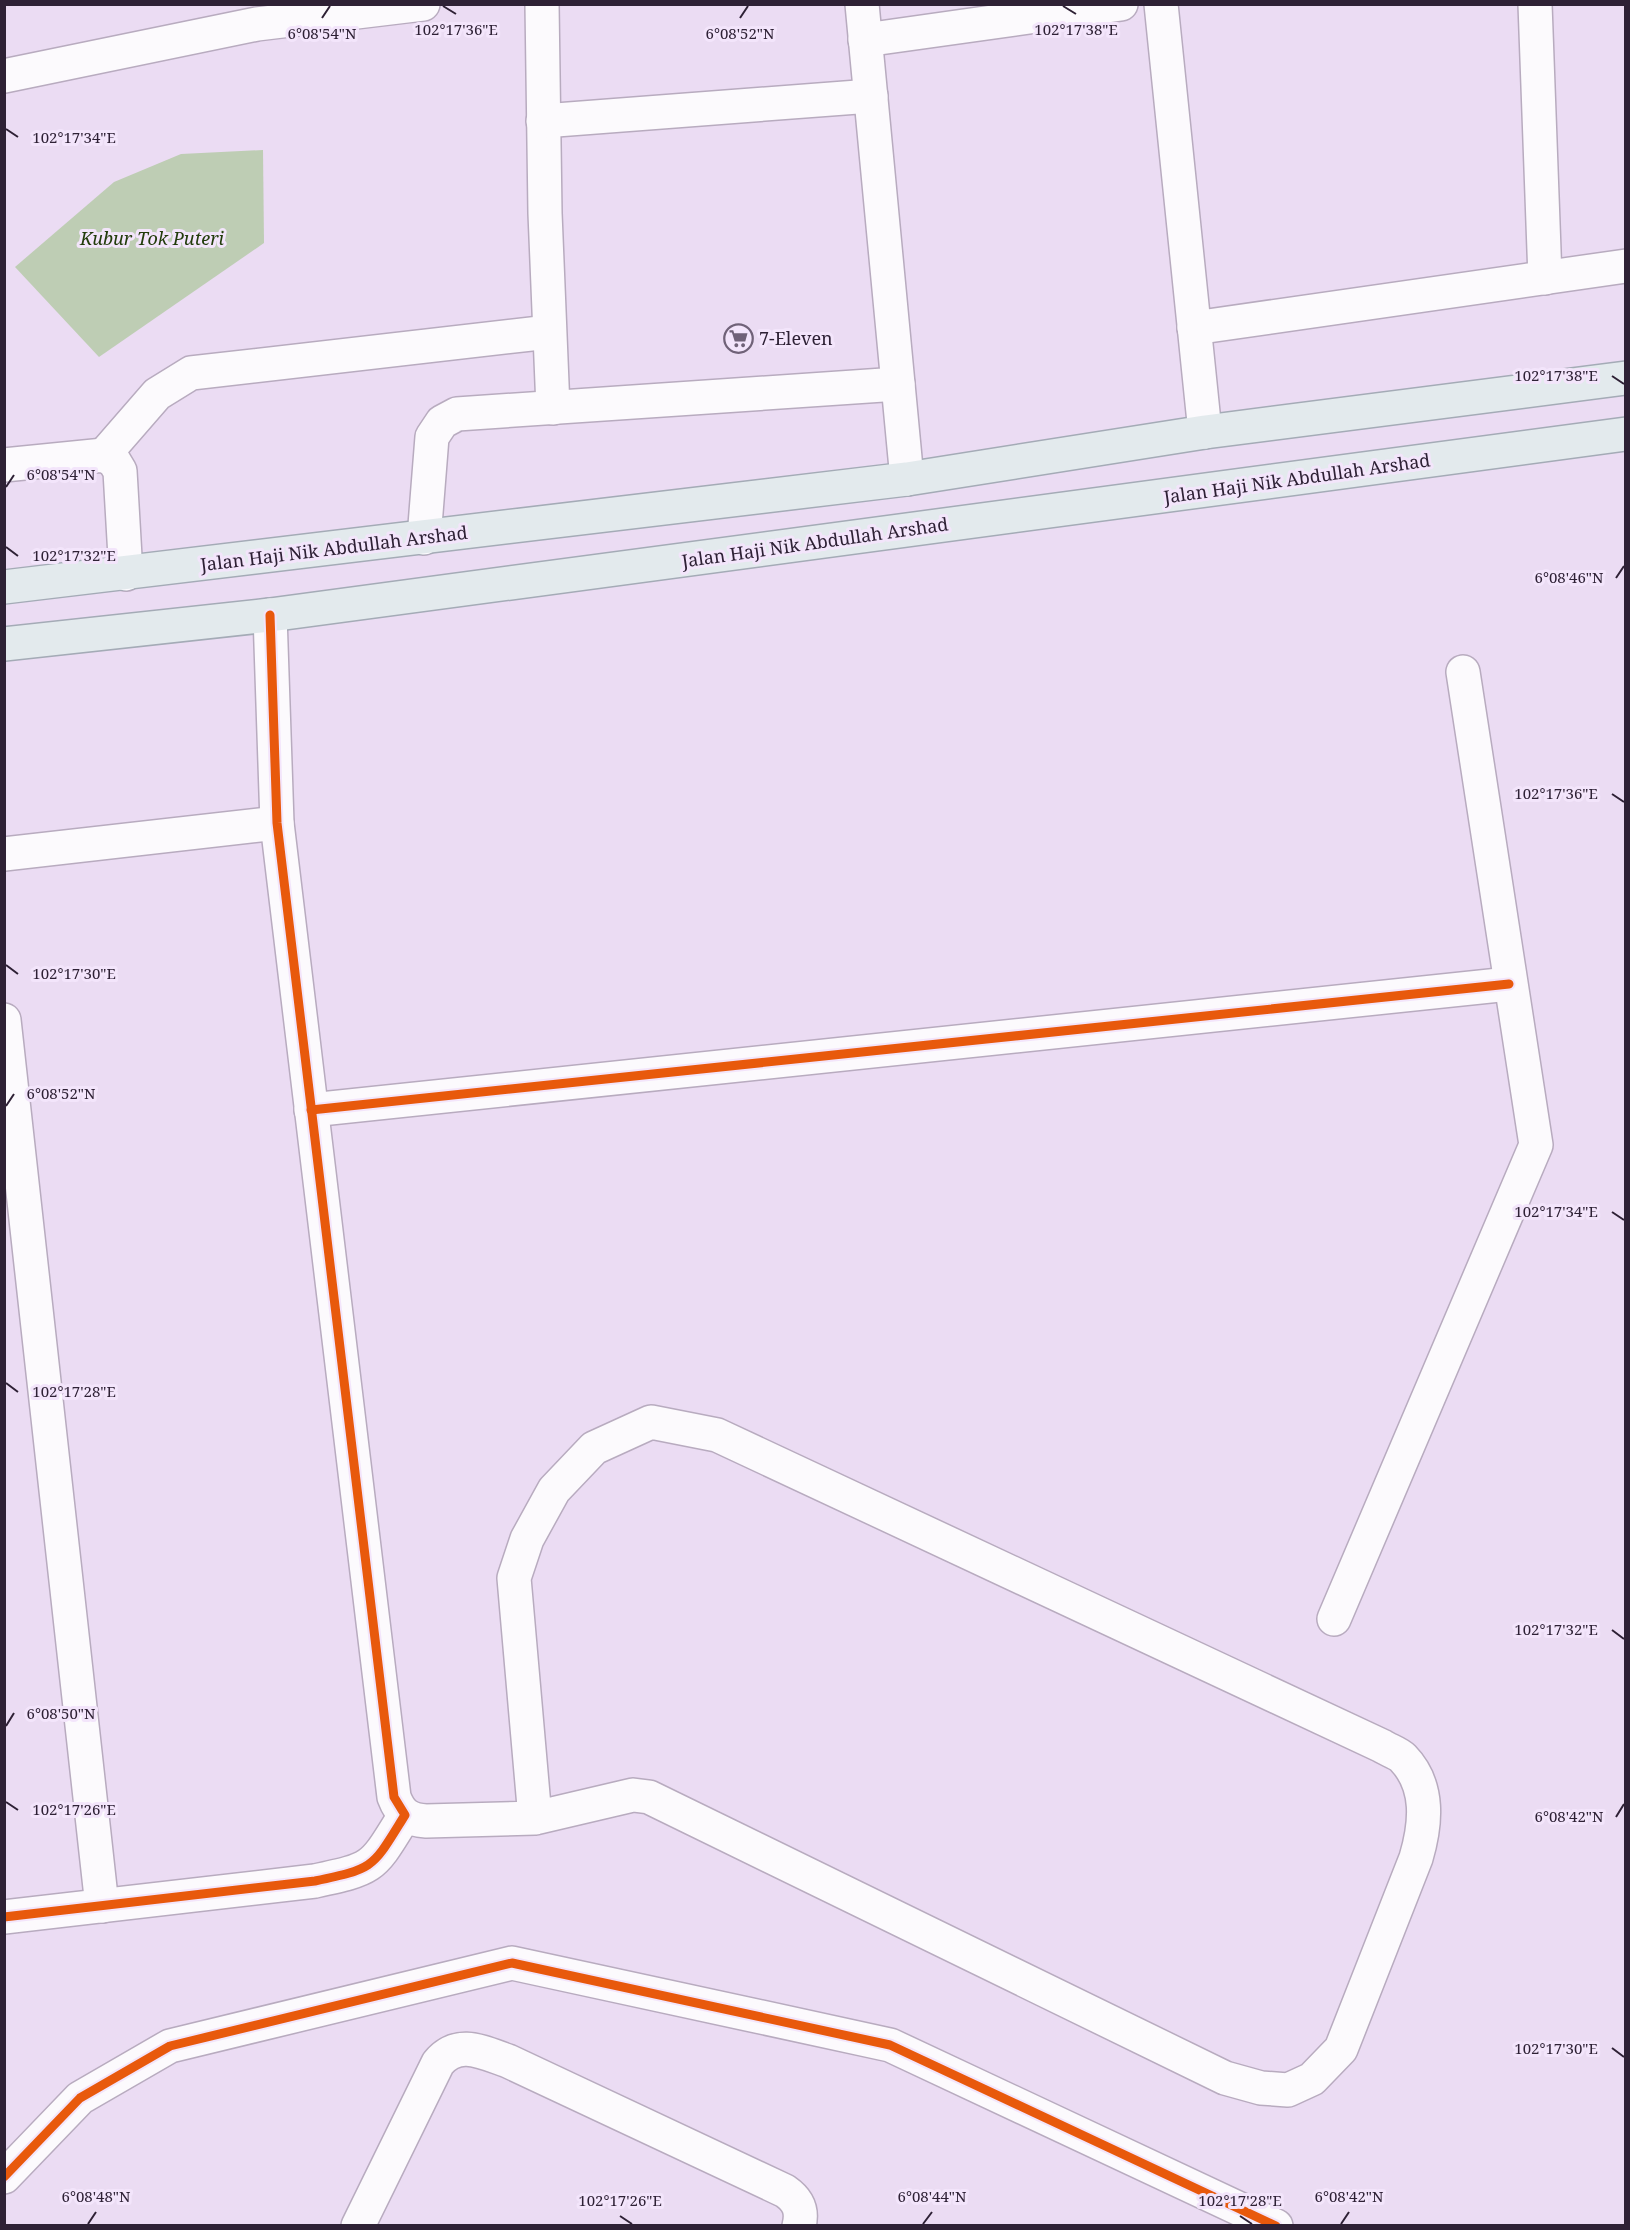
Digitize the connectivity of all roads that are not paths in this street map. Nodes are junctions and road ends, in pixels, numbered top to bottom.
1 (423, 4) edge
2 (542, 4) edge
3 (862, 4) edge
4 (1121, 4) edge
5 (1161, 4) edge
6 (1535, 4) edge
7 (256, 14) edge
8 (865, 40) junction
9 (4, 76) edge
10 (871, 96) junction
11 (543, 121) junction
12 (1626, 266) edge
13 (1545, 278) junction
14 (1194, 328) junction
15 (549, 332) junction
16 (1626, 378) edge
17 (898, 384) junction
18 (553, 408) junction
19 (1205, 432) junction
20 (1626, 434) edge
21 (104, 455) junction
22 (4, 465) edge
23 (907, 479) junction
24 (424, 538) junction
25 (126, 574) junction
26 (4, 587) edge
27 (270, 615) junction
28 (4, 644) edge
29 (1463, 672) dead end
30 (277, 823) junction
31 (4, 854) edge
32 (1509, 984) junction
33 (4, 1020) edge
34 (311, 1110) junction
35 (1334, 1619) dead end
36 (405, 1815) junction
37 (535, 1818) junction
38 (102, 1906) junction
39 (4, 1917) edge
40 (4, 2177) edge
41 (358, 2226) edge
42 (799, 2226) edge
43 (1276, 2226) edge

1 - 7 street
2 - 11 street
3 - 8 street
4 - 8 street
5 - 14 street
6 - 13 street
7 - 9 street
8 - 10 street
10 - 11 street
10 - 17 street
11 - 15 street
12 - 13 street
13 - 14 street
14 - 19 street
15 - 18 street
15 - 21 street
16 - 19 main road, Jalan Haji Nik Abdullah Arshad
17 - 18 street
17 - 23 street
18 - 24 street
19 - 23 main road, Jalan Haji Nik Abdullah Arshad
20 - 27 main road, Jalan Haji Nik Abdullah Arshad
21 - 22 street
21 - 25 street
23 - 24 main road, Jalan Haji Nik Abdullah Arshad
24 - 25 main road, Jalan Haji Nik Abdullah Arshad
25 - 26 main road, Jalan Haji Nik Abdullah Arshad
27 - 28 main road, Jalan Haji Nik Abdullah Arshad
27 - 30 street
29 - 32 street
30 - 31 street
30 - 34 street
32 - 34 street
32 - 35 street
33 - 38 street
34 - 36 street
36 - 37 street
36 - 38 street
37 - 37 street
38 - 39 street
40 - 43 street
41 - 42 street

